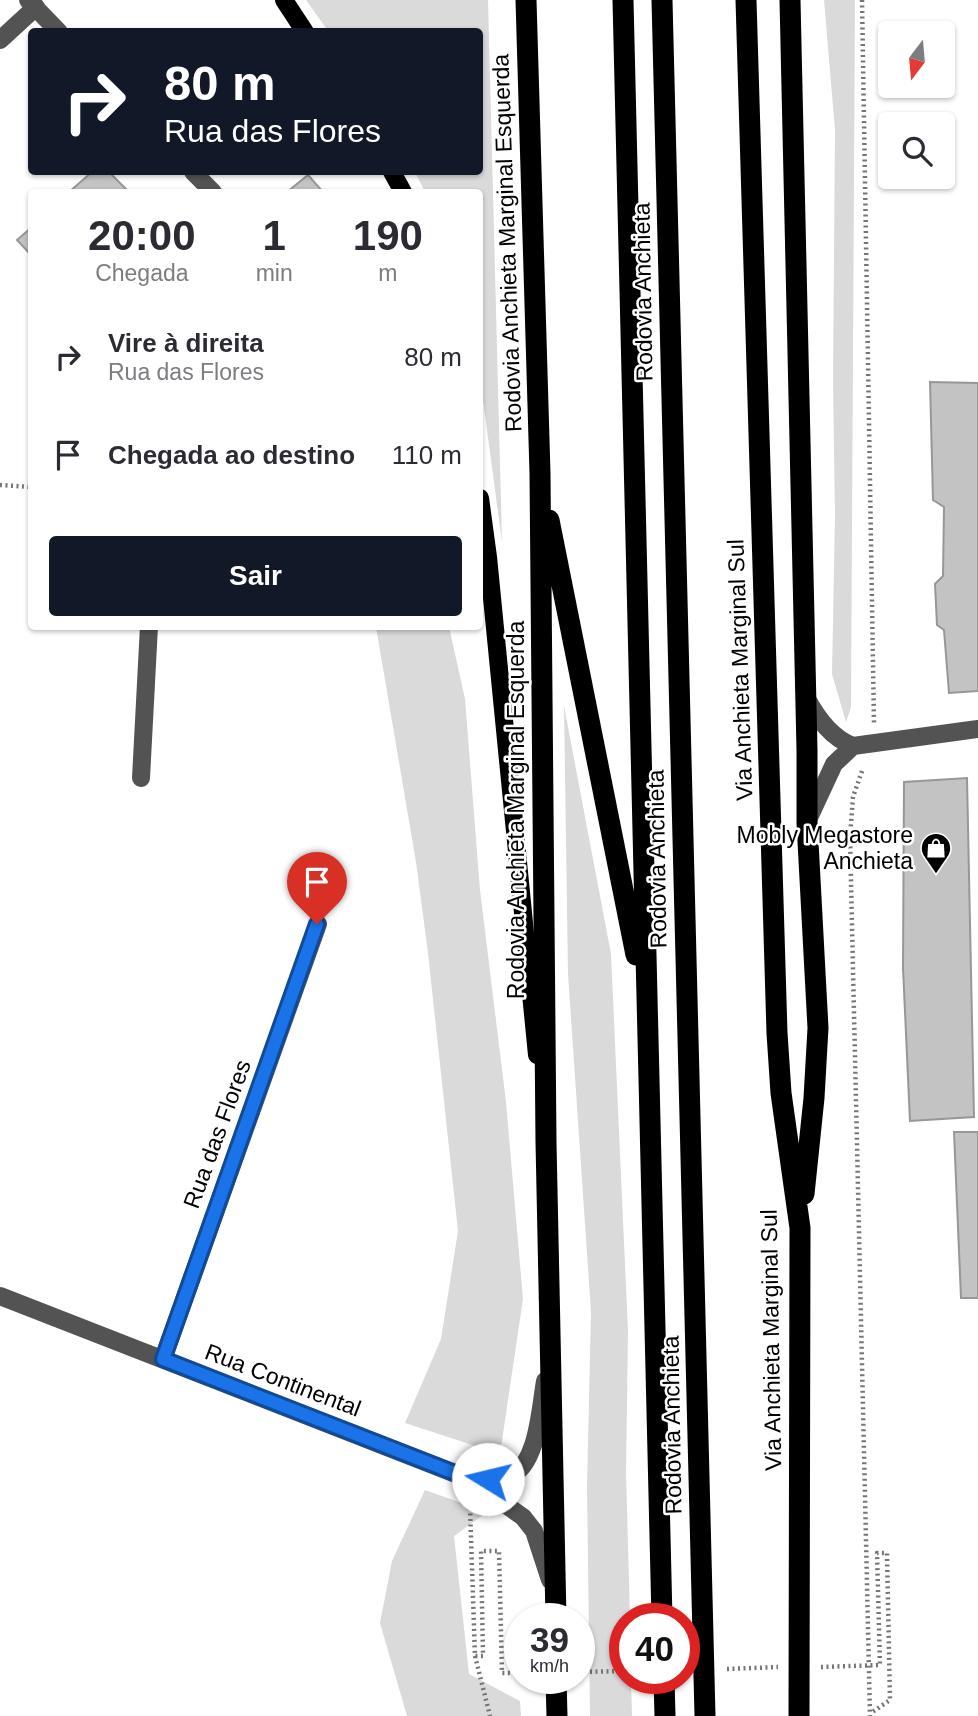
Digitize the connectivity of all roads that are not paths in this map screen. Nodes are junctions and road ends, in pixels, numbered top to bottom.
1 (284, 0) edge
2 (526, 0) edge
3 (623, 0) edge
4 (662, 0) edge
5 (746, 0) edge
6 (790, 0) edge
7 (32, 4) edge
8 (55, 28) edge
9 (302, 28) edge
10 (0, 40) edge
11 (196, 175) edge
12 (210, 189) edge
13 (540, 473) junction
14 (484, 550) edge
15 (149, 630) edge
16 (805, 695) junction
17 (978, 729) edge
18 (853, 746) junction
19 (141, 778) dead end
20 (807, 823) junction
21 (317, 924) dead end
22 (648, 1017) junction
23 (545, 1142) junction
24 (800, 1228) junction
25 (0, 1296) edge
26 (550, 1356) junction
27 (163, 1359) junction
28 (470, 1479) junction
29 (555, 1597) junction
30 (555, 1603) edge
31 (662, 1603) edge
32 (556, 1694) edge
33 (664, 1694) edge
34 (557, 1716) edge
35 (665, 1716) edge
36 (705, 1716) edge
37 (799, 1716) edge

1 - 9 main road
2 - 13 highway, Rodovia Anchieta Marginal Esquerda
3 - 22 highway, Rodovia Anchieta
4 - 36 highway, Rodovia Anchieta
5 - 24 highway, Via Anchieta Marginal Sul
6 - 16 highway
7 - 8 street
7 - 10 street
11 - 12 street
13 - 22 highway
13 - 23 highway, Rodovia Anchieta Marginal Esquerda
14 - 23 main road
15 - 19 street
16 - 18 street
16 - 20 highway
17 - 18 street
18 - 20 street
20 - 24 highway
21 - 27 street, Rua das Flores
22 - 31 highway, Rodovia Anchieta
23 - 26 highway, Rodovia Anchieta Marginal Esquerda
24 - 37 highway, Via Anchieta Marginal Sul
25 - 27 street, Rua Continental
26 - 28 street, Rua Continental
26 - 29 highway, Rodovia Anchieta Marginal Esquerda
27 - 28 street, Rua Continental
28 - 29 street, Rua Continental
29 - 30 highway, Rodovia Anchieta Marginal Esquerda
32 - 34 highway
33 - 35 highway

